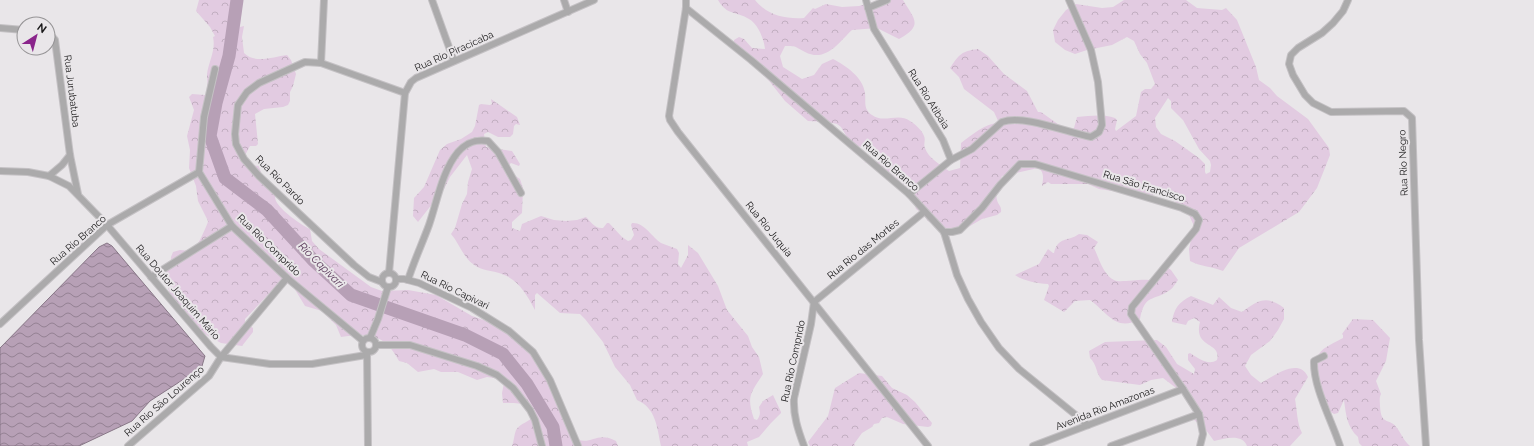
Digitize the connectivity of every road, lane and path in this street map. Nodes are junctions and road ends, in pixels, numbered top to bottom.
1 (324, 0) edge
2 (432, 0) edge
3 (564, 0) edge
4 (594, 0) edge
5 (686, 0) edge
6 (866, 0) edge
7 (887, 0) edge
8 (1069, 0) edge
9 (1348, 0) edge
10 (686, 8) junction
11 (868, 8) junction
12 (568, 12) junction
13 (0, 28) edge
14 (16, 29) edge
15 (56, 48) edge
16 (454, 61) junction
17 (321, 63) junction
18 (215, 69) dead end
19 (405, 93) junction
20 (70, 155) junction
21 (951, 160) junction
22 (0, 171) edge
23 (199, 172) junction
24 (49, 176) junction
25 (521, 192) dead end
26 (78, 194) junction
27 (909, 194) junction
28 (924, 212) junction
29 (107, 225) junction
30 (232, 226) junction
31 (944, 232) junction
32 (389, 273) junction
33 (151, 277) junction
34 (287, 278) junction
35 (396, 279) junction
36 (408, 280) junction
37 (382, 282) junction
38 (388, 287) junction
39 (814, 302) junction
40 (0, 324) edge
41 (370, 338) junction
42 (363, 341) junction
43 (377, 345) junction
44 (366, 354) junction
45 (1324, 356) dead end
46 (221, 357) junction
47 (1183, 389) junction
48 (1198, 414) junction
49 (1088, 425) junction
50 (129, 445) edge
51 (368, 446) edge
52 (542, 446) edge
53 (578, 446) edge
54 (804, 446) edge
55 (928, 446) edge
56 (1033, 446) edge
57 (1111, 446) edge
58 (1200, 446) edge
59 (1340, 446) edge
60 (1426, 446) edge

1 - 17 street
2 - 16 street
3 - 12 street
4 - 12 street, Rua Rio Piracicaba
5 - 10 street, Rua Rio Juquia
6 - 11 street, Rua Rio Atibaia
7 - 11 street
8 - 21 street
9 - 60 street, Rua Rio Negro
10 - 27 street, Rua Rio Branco
10 - 39 street, Rua Rio Juquia
11 - 21 street, Rua Rio Atibaia
12 - 16 street, Rua Rio Piracicaba
13 - 14 street
15 - 20 street, Rua Jurubatuba
16 - 19 street, Rua Rio Piracicaba
17 - 19 street, Rua Rio Pardo
17 - 37 street, Rua Rio Pardo
18 - 23 street
19 - 32 street
20 - 24 street
20 - 26 street, Rua Jurubatuba
21 - 27 street
22 - 24 street, Rua Doutor Joaquim Mário
23 - 29 street, Rua Rio Branco
23 - 30 street, Rua Rio Comprido
24 - 26 street, Rua Doutor Joaquim Mário
25 - 36 street
26 - 29 street, Rua Doutor Joaquim Mário
27 - 28 street, Rua Rio Branco
28 - 31 street, Rua Rio Branco
28 - 39 street, Rua Rio das Mortes
29 - 33 street, Rua Doutor Joaquim Mário
29 - 40 street, Rua Rio Branco
30 - 33 street
30 - 34 street, Rua Rio Comprido
31 - 47 street, Rua São Francisco
31 - 49 street, Rua Rio Branco
32 - 35 street
32 - 37 street
33 - 46 street, Rua Doutor Joaquim Mário
34 - 42 street, Rua Rio Comprido
34 - 46 street, Rua Rio São Lourenço
35 - 36 street, Rua Rio Capivari
35 - 38 street
36 - 53 street, Rua Rio Capivari
37 - 38 street
38 - 41 street
39 - 54 street, Rua Rio Comprido
39 - 55 street, Rua Rio Juquia
41 - 42 street
41 - 43 street
42 - 44 street
43 - 44 street
43 - 52 street
44 - 46 street
44 - 51 street
45 - 59 street
46 - 50 street, Rua Rio São Lourenço
47 - 48 street, Rua São Francisco
47 - 49 street, Avenida Rio Amazonas
48 - 57 street
48 - 58 street, Rua São Francisco
49 - 56 street, Avenida Rio Amazonas

